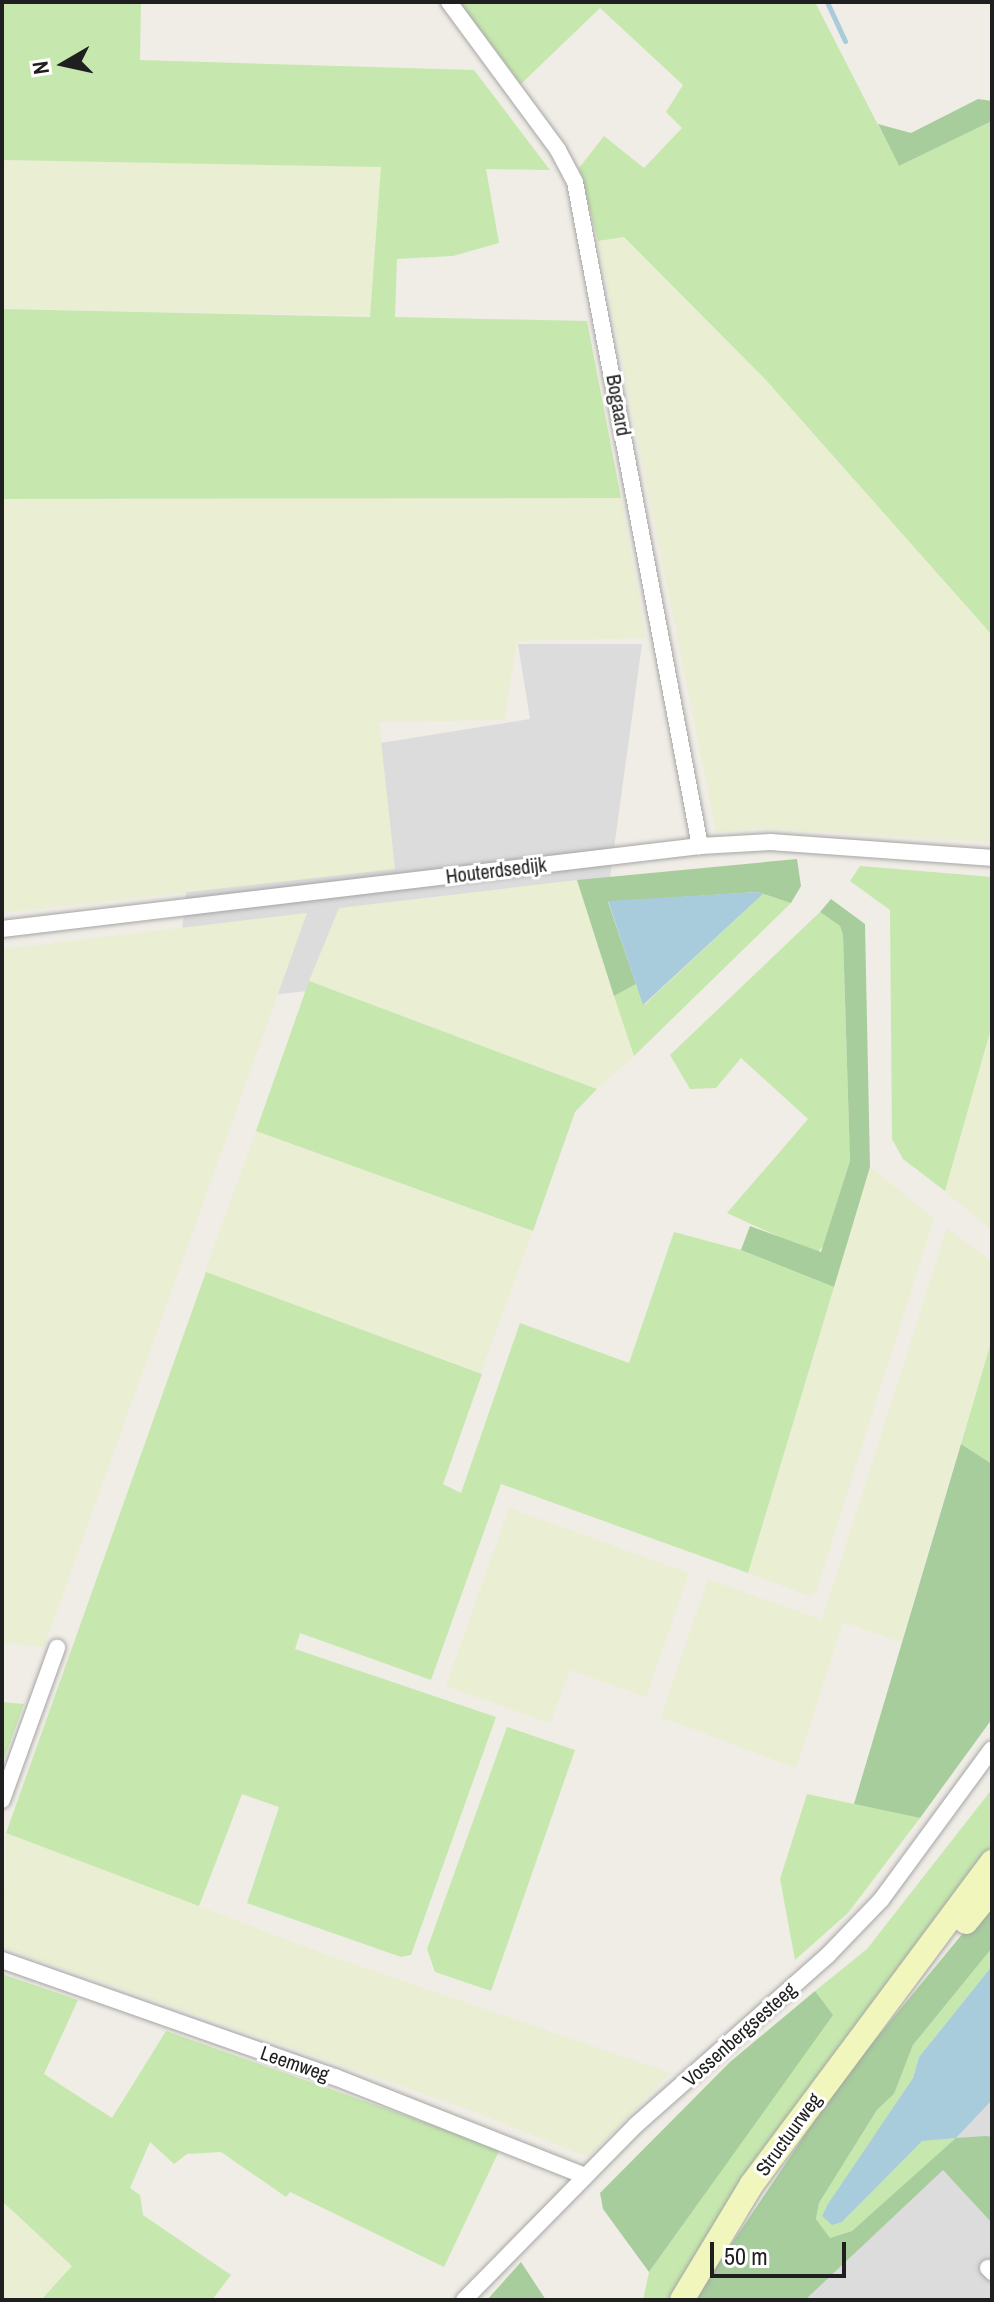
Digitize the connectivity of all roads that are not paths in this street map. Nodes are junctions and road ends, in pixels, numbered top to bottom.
1 (449, 2) edge
2 (700, 846) junction
3 (992, 858) edge
4 (2, 929) edge
5 (57, 1648) dead end
6 (992, 1749) edge
7 (2, 1800) edge
8 (992, 1862) edge
9 (992, 1890) edge
10 (2, 1960) edge
11 (904, 1974) junction
12 (585, 2176) junction
13 (464, 2300) edge
14 (682, 2300) edge

1 - 2 street, Bogaard
2 - 3 street, Houterdsedijk
2 - 4 street, Houterdsedijk
5 - 7 street
6 - 12 street, Vossenbergsesteeg
8 - 11 main road, Structuurweg
9 - 11 main road, Structuurweg
10 - 12 street, Leemweg
11 - 14 main road, Structuurweg
12 - 13 street, Vossenbergsesteeg

